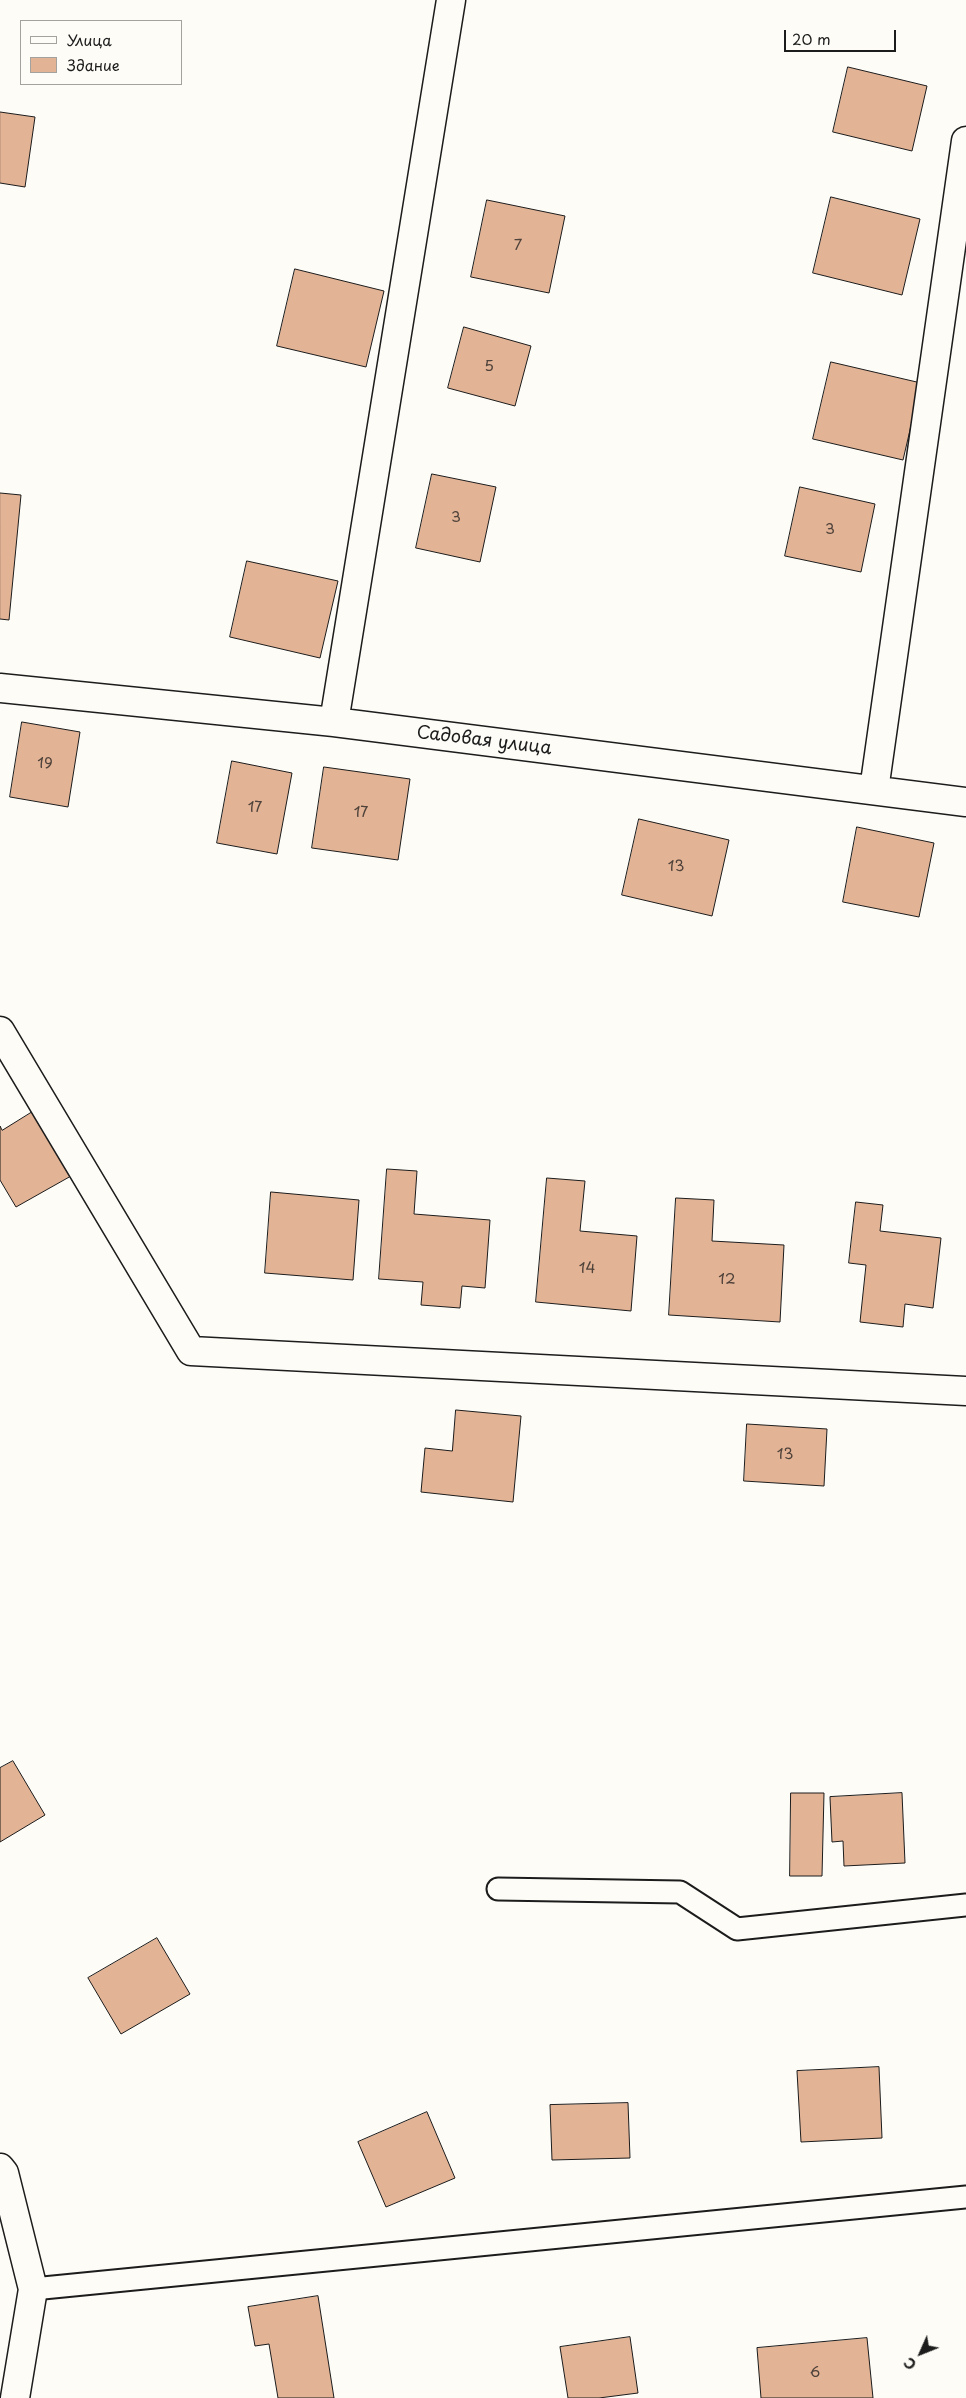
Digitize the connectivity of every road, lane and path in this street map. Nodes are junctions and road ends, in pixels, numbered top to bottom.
1 (451, 0) edge
2 (966, 142) edge
3 (0, 688) edge
4 (334, 722) junction
5 (874, 790) junction
6 (966, 802) edge
7 (0, 1031) edge
8 (966, 1390) edge
9 (498, 1889) dead end
10 (966, 1905) edge
11 (0, 2168) edge
12 (966, 2198) edge
13 (33, 2289) junction
14 (15, 2398) edge

1 - 4 street
2 - 5 street
3 - 4 street, Садовая улица
4 - 5 street, Садовая улица
5 - 6 street, Садовая улица
7 - 8 street
9 - 10 lane
11 - 13 street
12 - 13 lane
13 - 14 street

